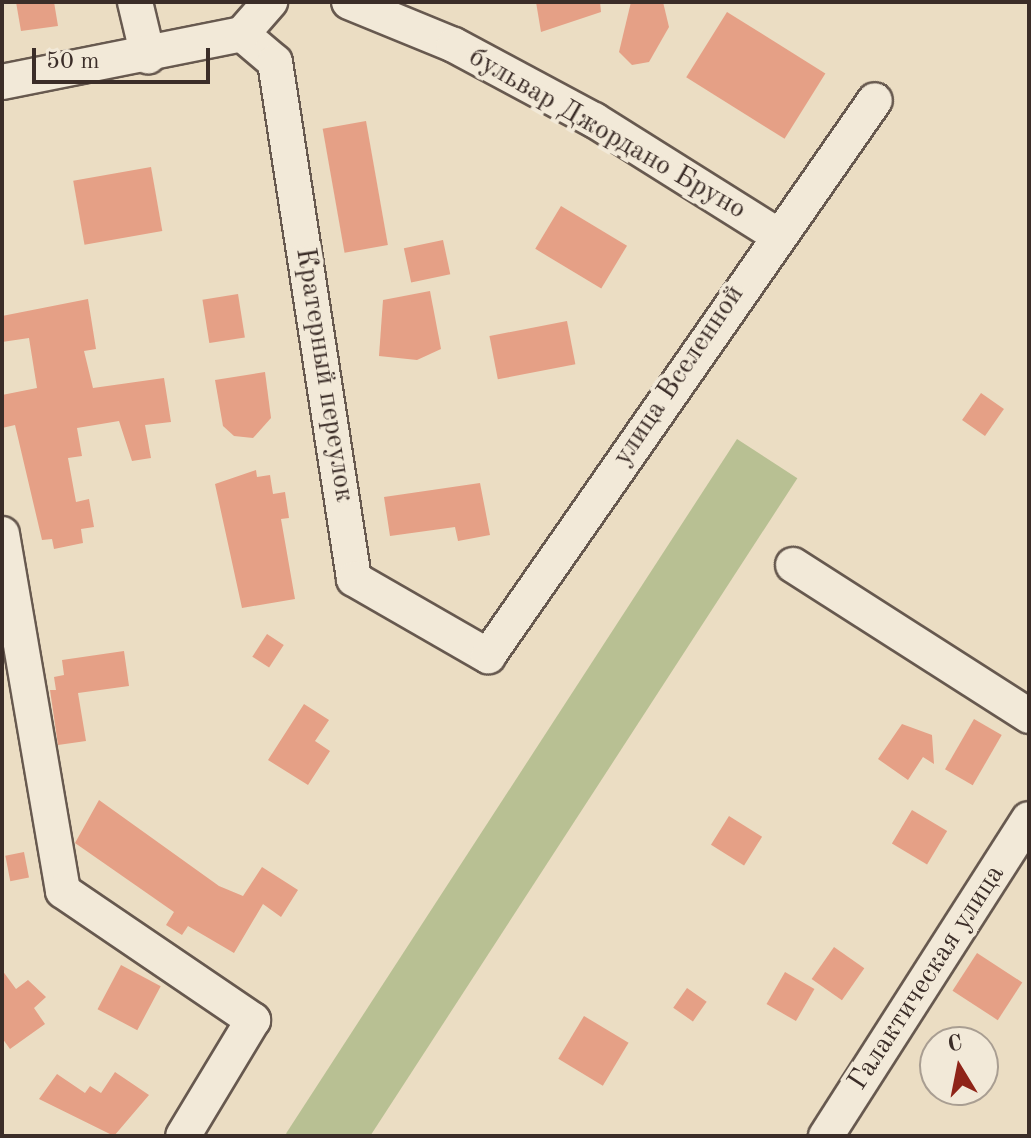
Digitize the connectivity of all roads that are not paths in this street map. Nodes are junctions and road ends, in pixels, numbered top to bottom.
1 (135, 2) edge
2 (270, 2) edge
3 (349, 2) edge
4 (242, 34) junction
5 (148, 56) junction
6 (2, 82) edge
7 (875, 100) dead end
8 (776, 234) junction
9 (2, 534) edge
10 (793, 565) dead end
11 (488, 656) joint
12 (1029, 716) edge
13 (1029, 819) edge
14 (183, 1136) edge
15 (826, 1136) edge

1 - 5 street
2 - 4 street
3 - 8 street, бульвар Джордано Бруно
4 - 5 street
4 - 11 street, Кратерный переулок
5 - 6 street
7 - 8 street, улица Вселенной
8 - 11 street, улица Вселенной
9 - 14 street
10 - 12 street
13 - 15 street, Галактическая улица

